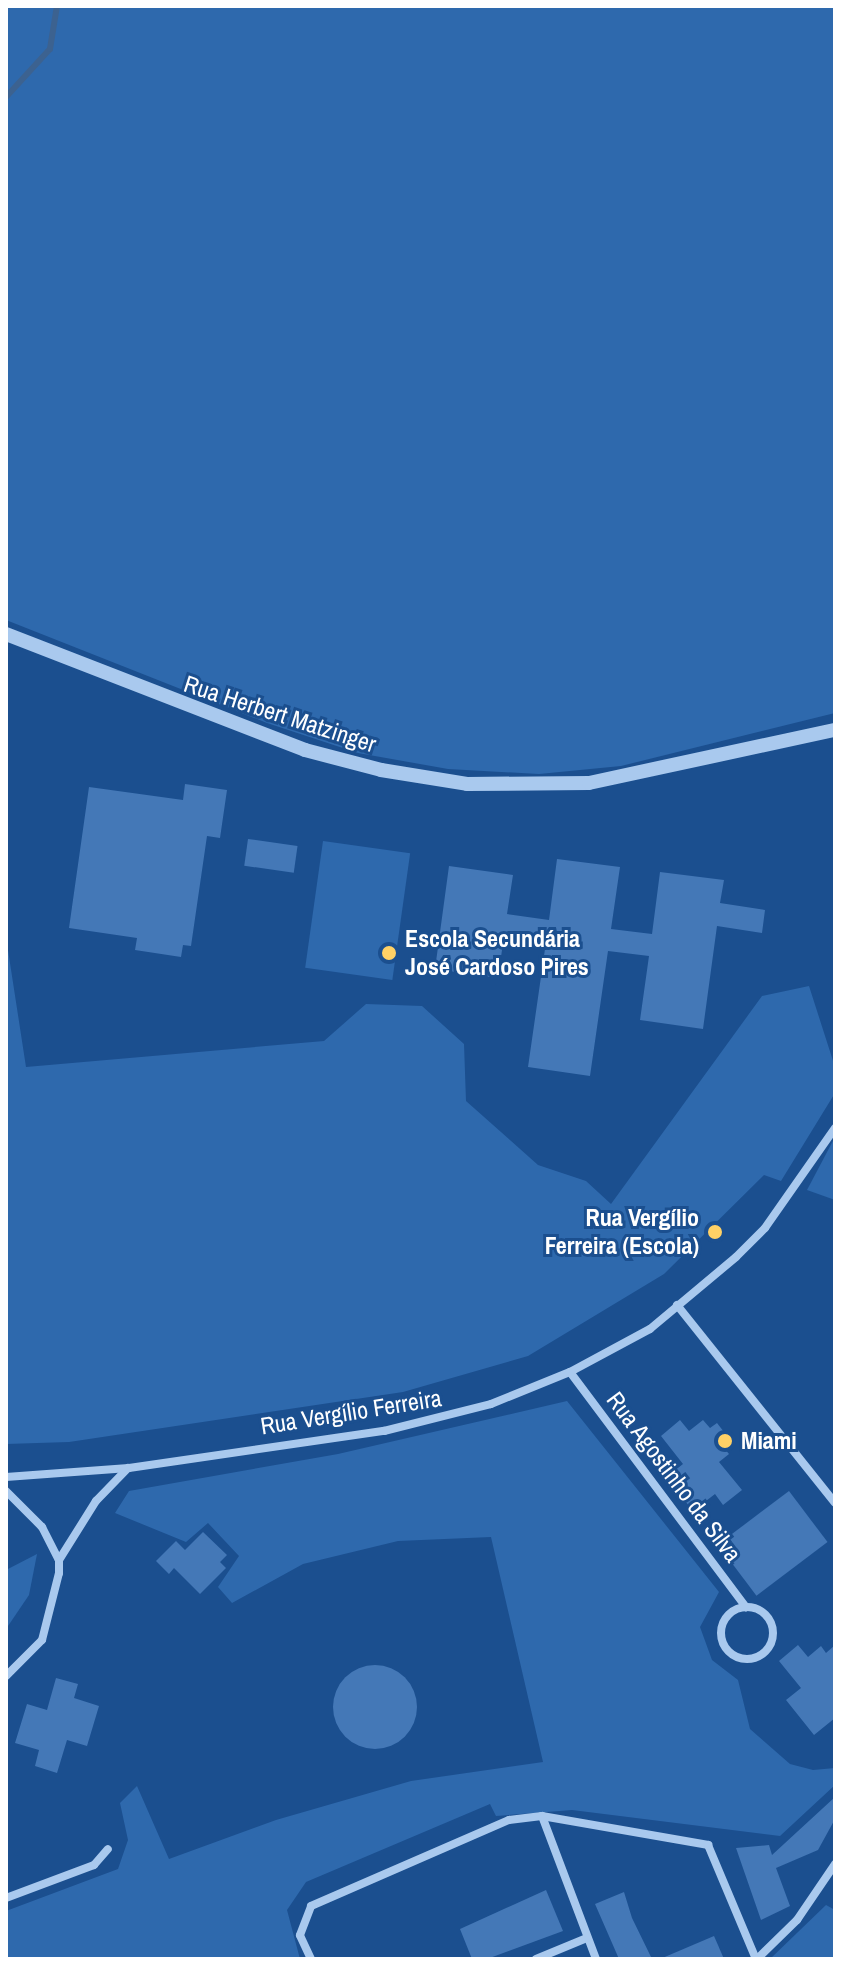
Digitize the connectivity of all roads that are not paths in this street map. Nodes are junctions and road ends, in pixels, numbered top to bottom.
1 (6, 634) edge
2 (835, 730) edge
3 (835, 1128) edge
4 (677, 1305) junction
5 (570, 1372) junction
6 (129, 1468) junction
7 (6, 1477) edge
8 (6, 1491) edge
9 (835, 1503) edge
10 (59, 1560) junction
11 (746, 1607) junction
12 (6, 1676) edge
13 (542, 1816) junction
14 (108, 1849) dead end
15 (835, 1864) edge
16 (6, 1898) edge
17 (587, 1938) junction
18 (311, 1959) edge
19 (536, 1959) edge
20 (596, 1959) edge
21 (757, 1959) edge

1 - 2 street, Rua Herbert Matzinger
3 - 4 street, Rua Vergílio Ferreira
4 - 5 street, Rua Vergílio Ferreira
4 - 9 street
5 - 6 street, Rua Vergílio Ferreira
5 - 11 street, Rua Agostinho da Silva
6 - 7 street, Rua Vergílio Ferreira
6 - 10 street
8 - 10 street
10 - 12 street
11 - 11 street
13 - 17 street
13 - 18 street
13 - 21 street
14 - 16 street
15 - 21 street
17 - 19 street
17 - 20 street

